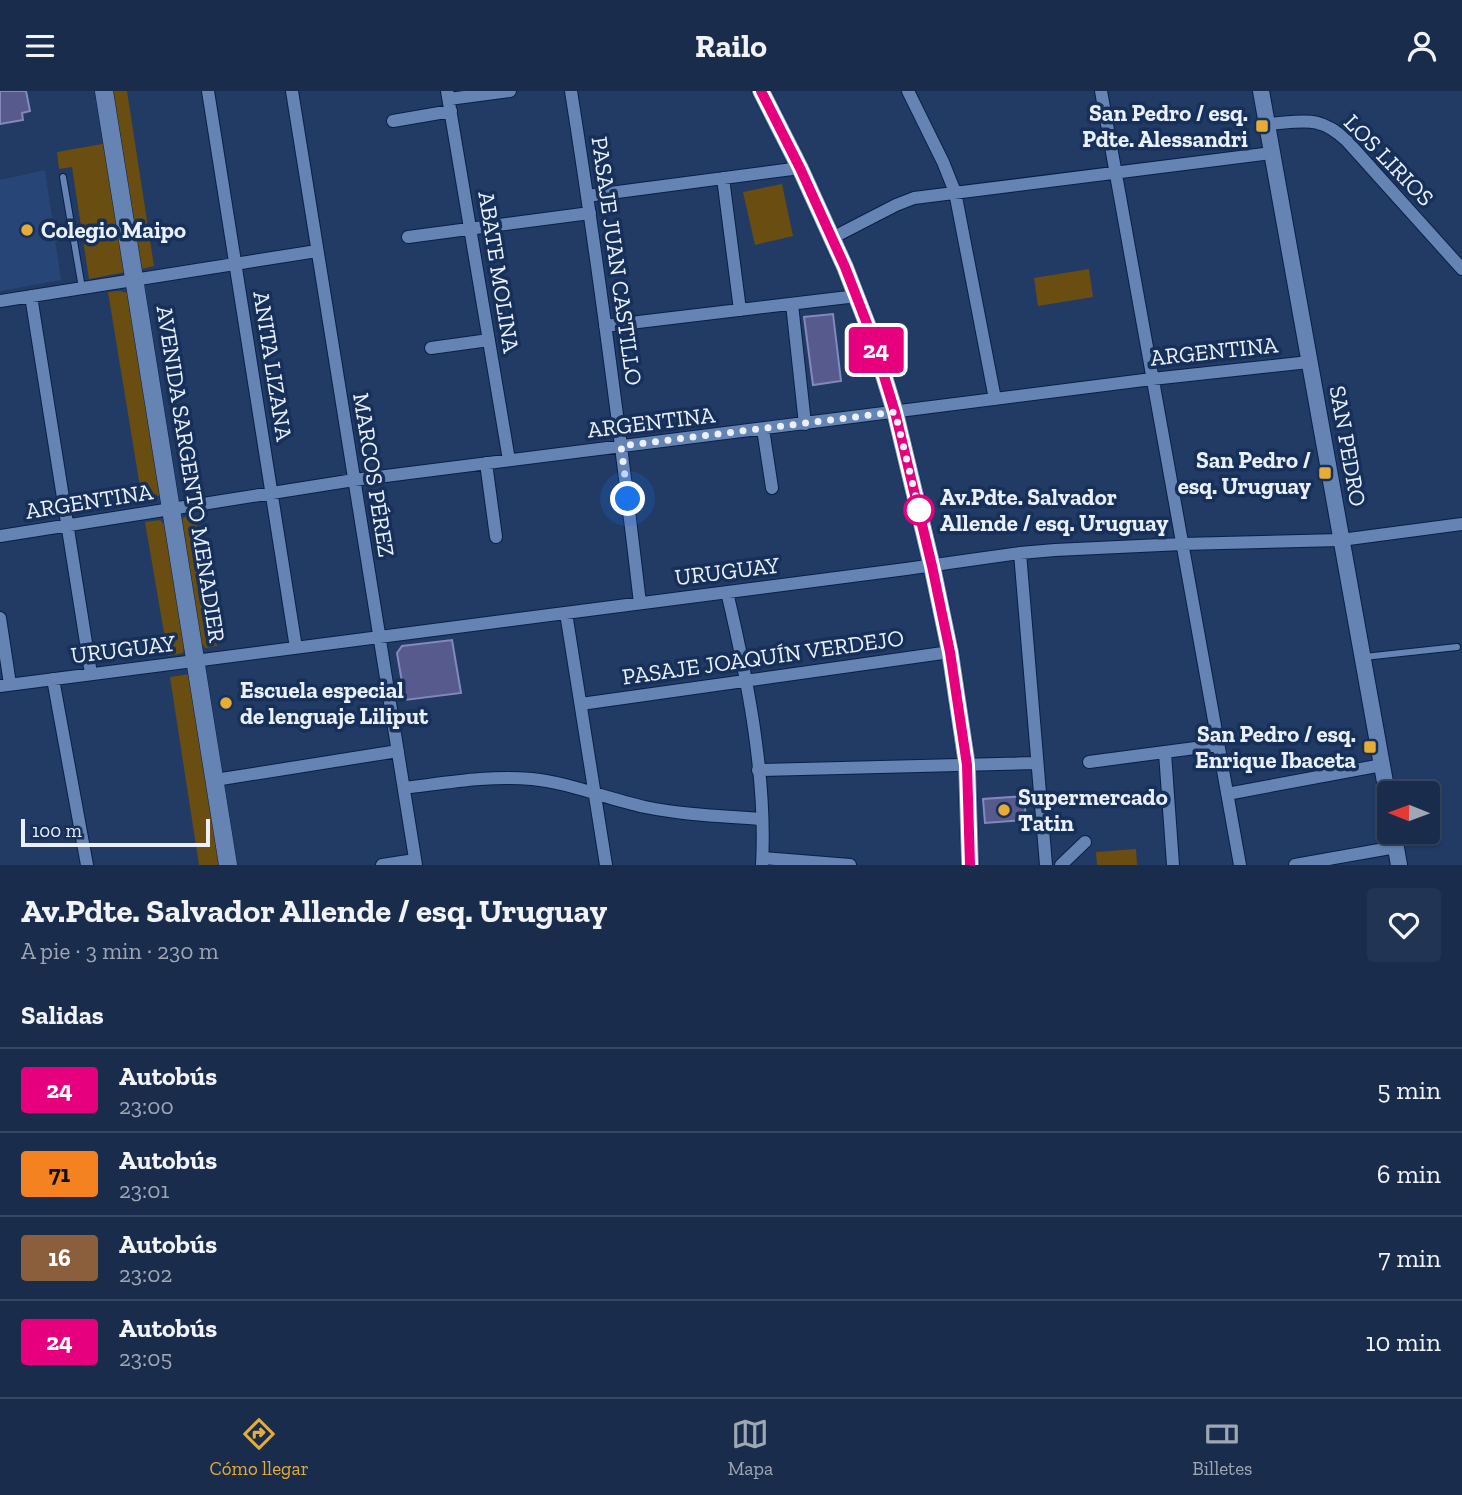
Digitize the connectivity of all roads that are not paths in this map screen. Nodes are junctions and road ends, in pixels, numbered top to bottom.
1 (104, 91) edge
2 (208, 91) edge
3 (292, 91) edge
4 (510, 91) edge
5 (571, 91) edge
6 (761, 91) edge
7 (908, 91) edge
8 (1101, 91) edge
9 (1261, 91) edge
10 (449, 100) edge
11 (393, 121) dead end
12 (1267, 124) junction
13 (1272, 153) junction
14 (800, 168) junction
15 (1115, 172) junction
16 (63, 177) dead end
17 (723, 178) junction
18 (954, 192) junction
19 (587, 196) junction
20 (590, 213) junction
21 (470, 228) junction
22 (408, 237) dead end
23 (832, 239) junction
24 (317, 251) junction
25 (235, 264) junction
26 (1462, 269) edge
27 (135, 280) junction
28 (82, 288) junction
29 (31, 296) junction
30 (857, 296) junction
31 (0, 301) edge
32 (792, 304) junction
33 (740, 310) junction
34 (605, 326) junction
35 (489, 340) junction
36 (431, 348) dead end
37 (1309, 362) junction
38 (1152, 379) junction
39 (995, 399) junction
40 (895, 412) junction
41 (804, 423) junction
42 (763, 429) junction
43 (621, 446) junction
44 (509, 460) junction
45 (486, 463) junction
46 (354, 480) junction
47 (772, 488) dead end
48 (271, 493) junction
49 (171, 509) junction
50 (1462, 524) edge
51 (67, 525) junction
52 (0, 536) edge
53 (496, 537) dead end
54 (1341, 540) junction
55 (1182, 544) junction
56 (1020, 552) junction
57 (932, 566) junction
58 (727, 592) junction
59 (640, 603) junction
60 (566, 613) junction
61 (0, 618) edge
62 (379, 637) junction
63 (296, 647) junction
64 (1457, 647) dead end
65 (950, 652) junction
66 (1362, 657) junction
67 (196, 660) junction
68 (91, 674) junction
69 (53, 679) junction
70 (746, 681) junction
71 (5, 685) edge
72 (581, 704) junction
73 (1218, 745) junction
74 (398, 751) junction
75 (1165, 753) junction
76 (1089, 762) dead end
77 (1037, 763) junction
78 (967, 765) junction
79 (1382, 765) junction
80 (758, 770) junction
81 (215, 781) junction
82 (1385, 781) edge
83 (404, 788) junction
84 (596, 793) junction
85 (1227, 793) junction
86 (762, 818) junction
87 (1085, 842) dead end
88 (1377, 844) edge
89 (1396, 844) edge
90 (416, 862) edge
91 (762, 862) edge
92 (87, 865) edge
93 (228, 865) edge
94 (382, 865) edge
95 (606, 865) edge
96 (850, 865) edge
97 (970, 865) edge
98 (1046, 865) edge
99 (1061, 865) edge
100 (1173, 865) edge
101 (1240, 865) edge
102 (1295, 865) edge
103 (1399, 865) edge

1 - 27 main road, AVENIDA SARGENTO MENADIER
2 - 25 street, ANITA LIZANA
3 - 24 street, MARCOS PÉREZ
4 - 10 street
5 - 19 street, PASAJE JUAN CASTILLO
6 - 14 main road
7 - 18 street
8 - 15 street
9 - 12 street, SAN PEDRO
10 - 11 street
10 - 21 street, ABATE MOLINA
12 - 13 street, SAN PEDRO
12 - 26 street, LOS LIRIOS
13 - 15 street
13 - 37 street, SAN PEDRO
14 - 17 street
14 - 23 main road
15 - 18 street
15 - 38 street
16 - 28 lane
17 - 19 street
17 - 33 street
18 - 23 street
18 - 39 street
19 - 20 street, PASAJE JUAN CASTILLO
20 - 21 street
20 - 34 street, PASAJE JUAN CASTILLO
21 - 22 street
21 - 35 street, ABATE MOLINA
23 - 30 main road
24 - 25 street
24 - 46 street, MARCOS PÉREZ
25 - 27 street
25 - 48 street, ANITA LIZANA
27 - 28 street
27 - 49 main road, AVENIDA SARGENTO MENADIER
28 - 29 street
29 - 31 street
29 - 51 street
30 - 32 street
30 - 40 main road
32 - 33 street
32 - 41 street
33 - 34 street
34 - 43 street, PASAJE JUAN CASTILLO
35 - 36 street
35 - 44 street, ABATE MOLINA
37 - 38 street, ARGENTINA
37 - 54 street, SAN PEDRO
38 - 39 street, ARGENTINA
38 - 55 street
39 - 40 street, ARGENTINA
40 - 41 street, ARGENTINA
40 - 57 main road
41 - 42 street, ARGENTINA
42 - 43 street, ARGENTINA
42 - 47 street
43 - 44 street, ARGENTINA
43 - 59 street, PASAJE JUAN CASTILLO
44 - 45 street, ARGENTINA
45 - 46 street, ARGENTINA
45 - 53 street
46 - 48 street, ARGENTINA
46 - 62 street, MARCOS PÉREZ
48 - 49 street, ARGENTINA
48 - 63 street, ANITA LIZANA
49 - 51 street, ARGENTINA
49 - 67 main road, AVENIDA SARGENTO MENADIER
50 - 54 street, URUGUAY
51 - 52 street, ARGENTINA
51 - 68 street
54 - 55 street, URUGUAY
54 - 66 street, SAN PEDRO
55 - 56 street, URUGUAY
55 - 73 street
56 - 57 street, URUGUAY
56 - 77 street
57 - 58 street, URUGUAY
57 - 65 main road
58 - 59 street, URUGUAY
58 - 70 street
59 - 60 street, URUGUAY
60 - 62 street, URUGUAY
60 - 72 street
61 - 71 street
62 - 63 street, URUGUAY
62 - 74 street, MARCOS PÉREZ
63 - 67 street, URUGUAY
64 - 66 lane
65 - 70 street, PASAJE JOAQUÍN VERDEJO
65 - 78 main road
66 - 79 street, SAN PEDRO
67 - 68 street, URUGUAY
67 - 81 main road, AVENIDA SARGENTO MENADIER
68 - 69 street, URUGUAY
69 - 71 street, URUGUAY
69 - 92 street
70 - 72 street, PASAJE JOAQUÍN VERDEJO
70 - 80 street
72 - 84 street
73 - 75 street
73 - 85 street
74 - 81 street
74 - 83 street, MARCOS PÉREZ
75 - 76 street
75 - 100 street
77 - 78 street
77 - 98 street
78 - 80 street
78 - 97 main road
79 - 82 street, SAN PEDRO
79 - 85 street
80 - 86 street
81 - 93 main road, AVENIDA SARGENTO MENADIER
83 - 84 street
83 - 90 street, MARCOS PÉREZ
84 - 86 street
84 - 95 street
85 - 101 street
86 - 91 street
87 - 99 street
88 - 102 street
89 - 103 street
90 - 94 street
91 - 96 street

